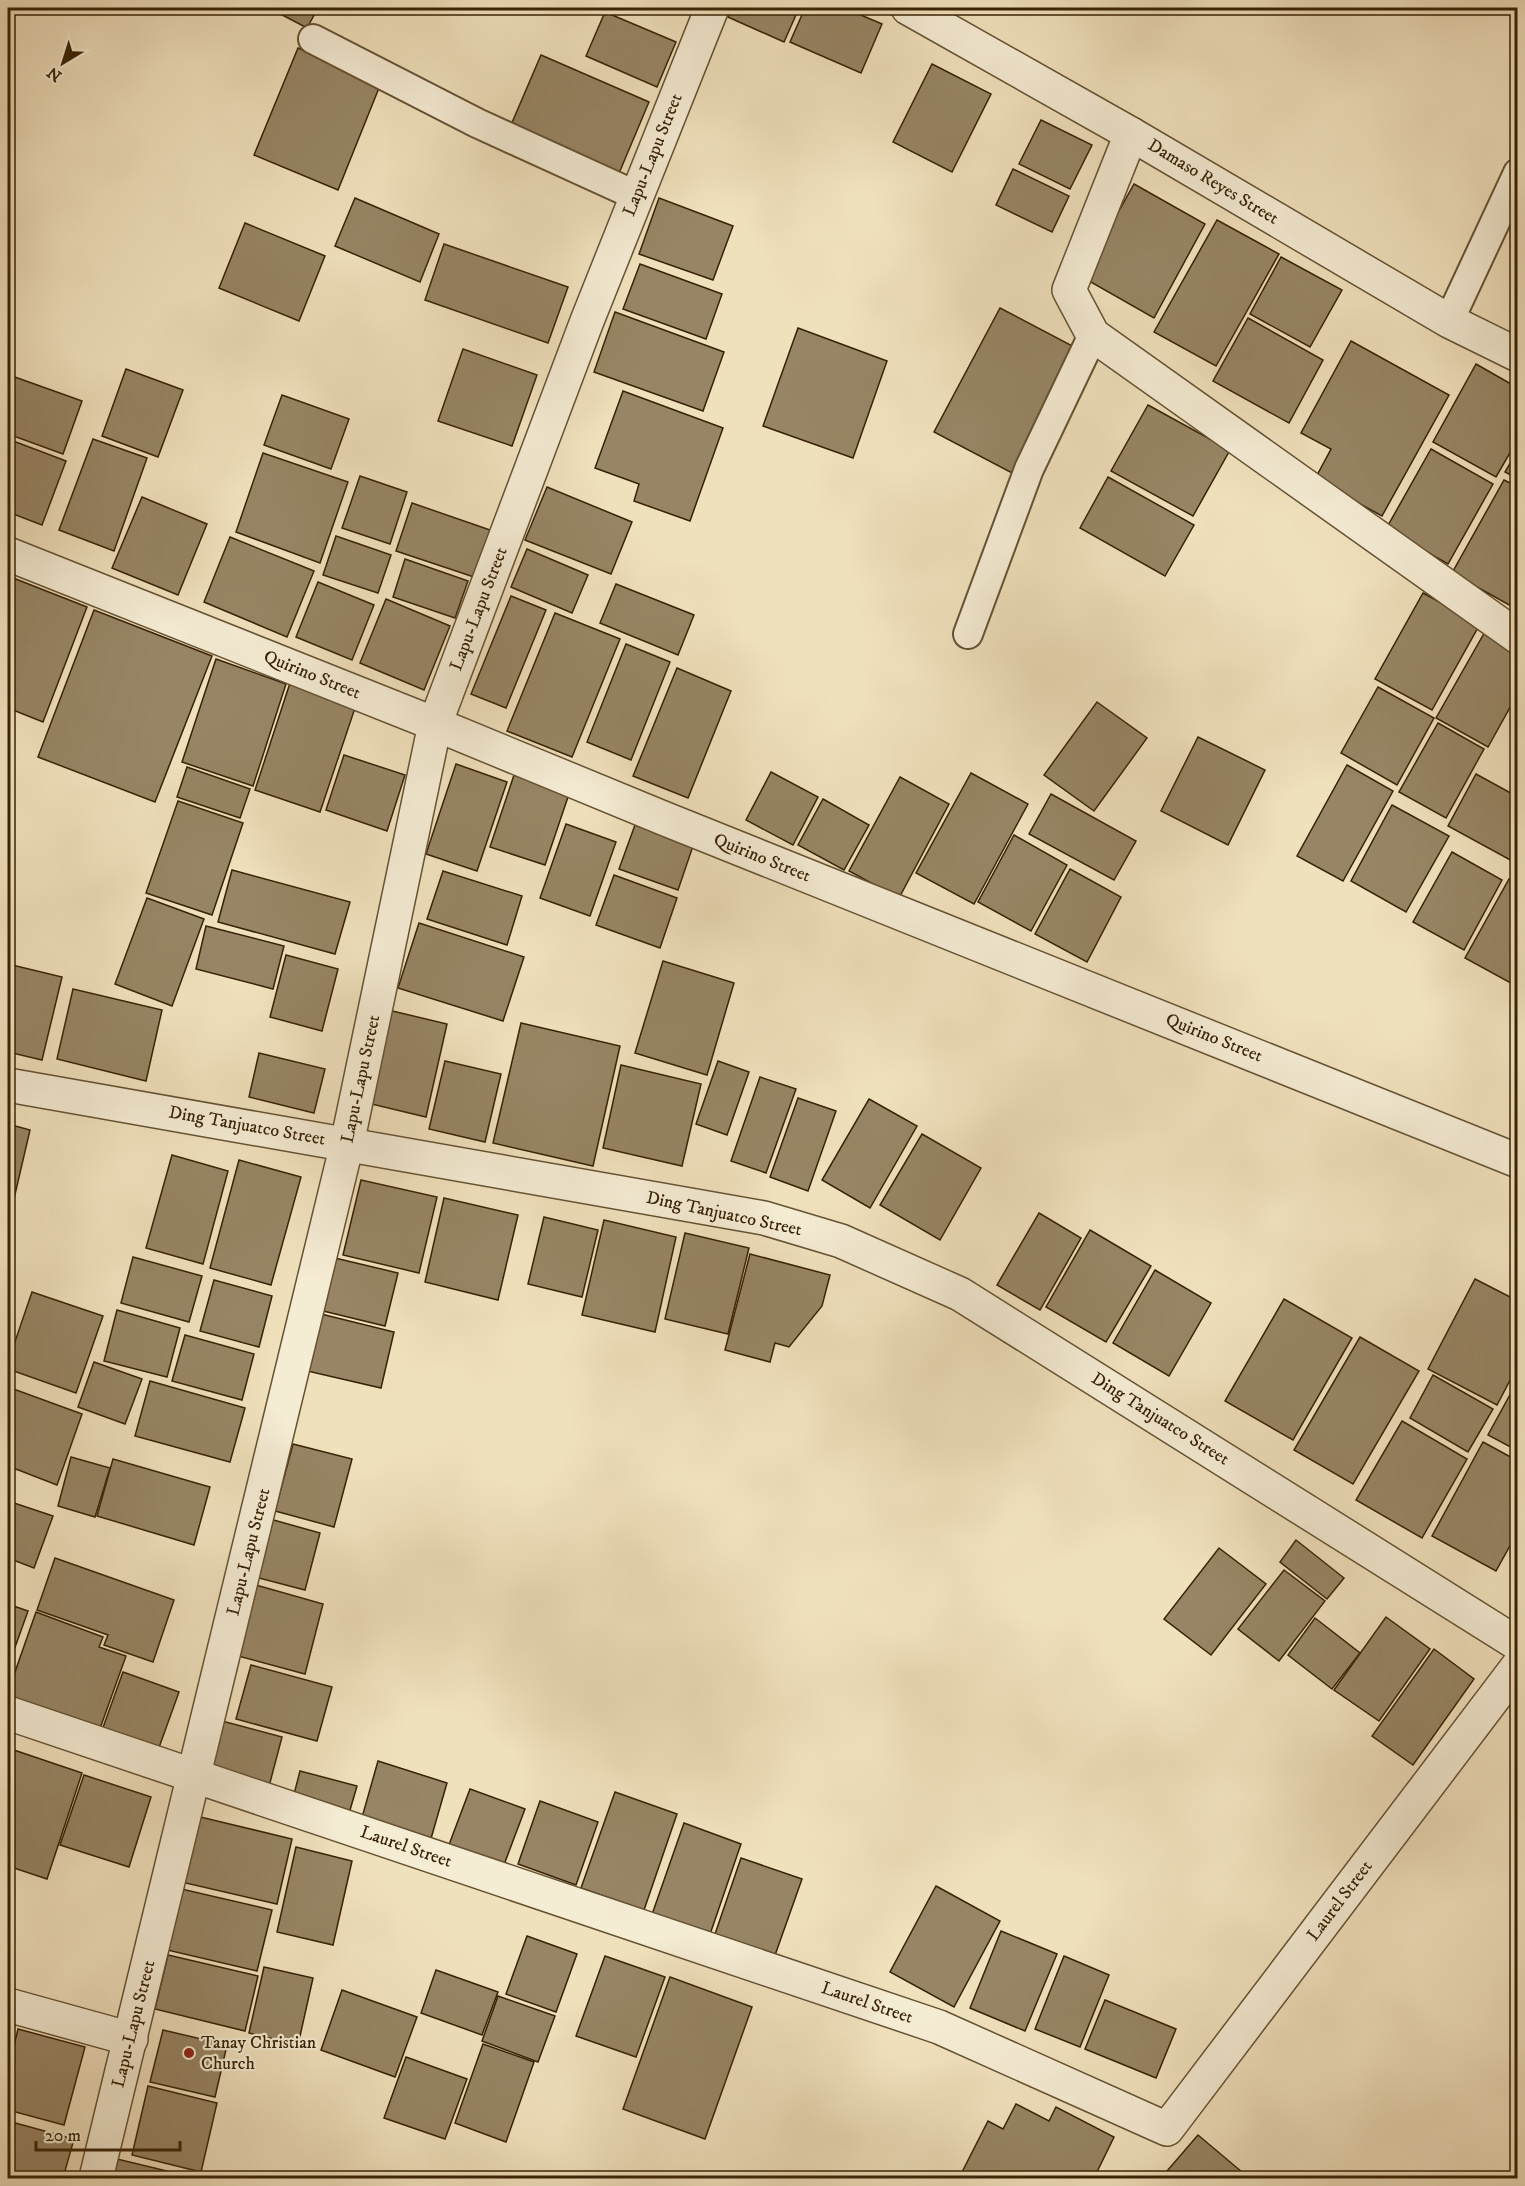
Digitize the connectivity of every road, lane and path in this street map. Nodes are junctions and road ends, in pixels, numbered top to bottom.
1 (712, 8) edge
2 (909, 8) edge
3 (313, 39) dead end
4 (1131, 134) junction
5 (1518, 173) edge
6 (637, 196) junction
7 (1449, 321) junction
8 (1093, 335) junction
9 (1518, 355) edge
10 (8, 554) edge
11 (968, 634) dead end
12 (1518, 637) edge
13 (435, 724) junction
14 (8, 1085) edge
15 (348, 1144) junction
16 (1518, 1161) edge
17 (1518, 1644) edge
18 (1518, 1666) edge
19 (8, 1713) edge
20 (195, 1776) junction
21 (8, 2005) edge
22 (131, 2039) junction
23 (96, 2178) edge

1 - 6 street, Lapu-Lapu Street
2 - 4 street, Damaso Reyes Street
3 - 6 lane
4 - 7 street, Damaso Reyes Street
4 - 8 street
5 - 7 lane
6 - 13 street, Lapu-Lapu Street
7 - 9 street, Damaso Reyes Street
8 - 11 lane
8 - 12 street
10 - 13 street, Quirino Street
13 - 15 street, Lapu-Lapu Street
13 - 16 street, Quirino Street
14 - 15 street, Ding Tanjuatco Street
15 - 17 street, Ding Tanjuatco Street
15 - 20 street, Lapu-Lapu Street
18 - 20 street, Laurel Street
19 - 20 street, Laurel Street
20 - 22 street, Lapu-Lapu Street
21 - 22 street
22 - 23 street, Lapu-Lapu Street

